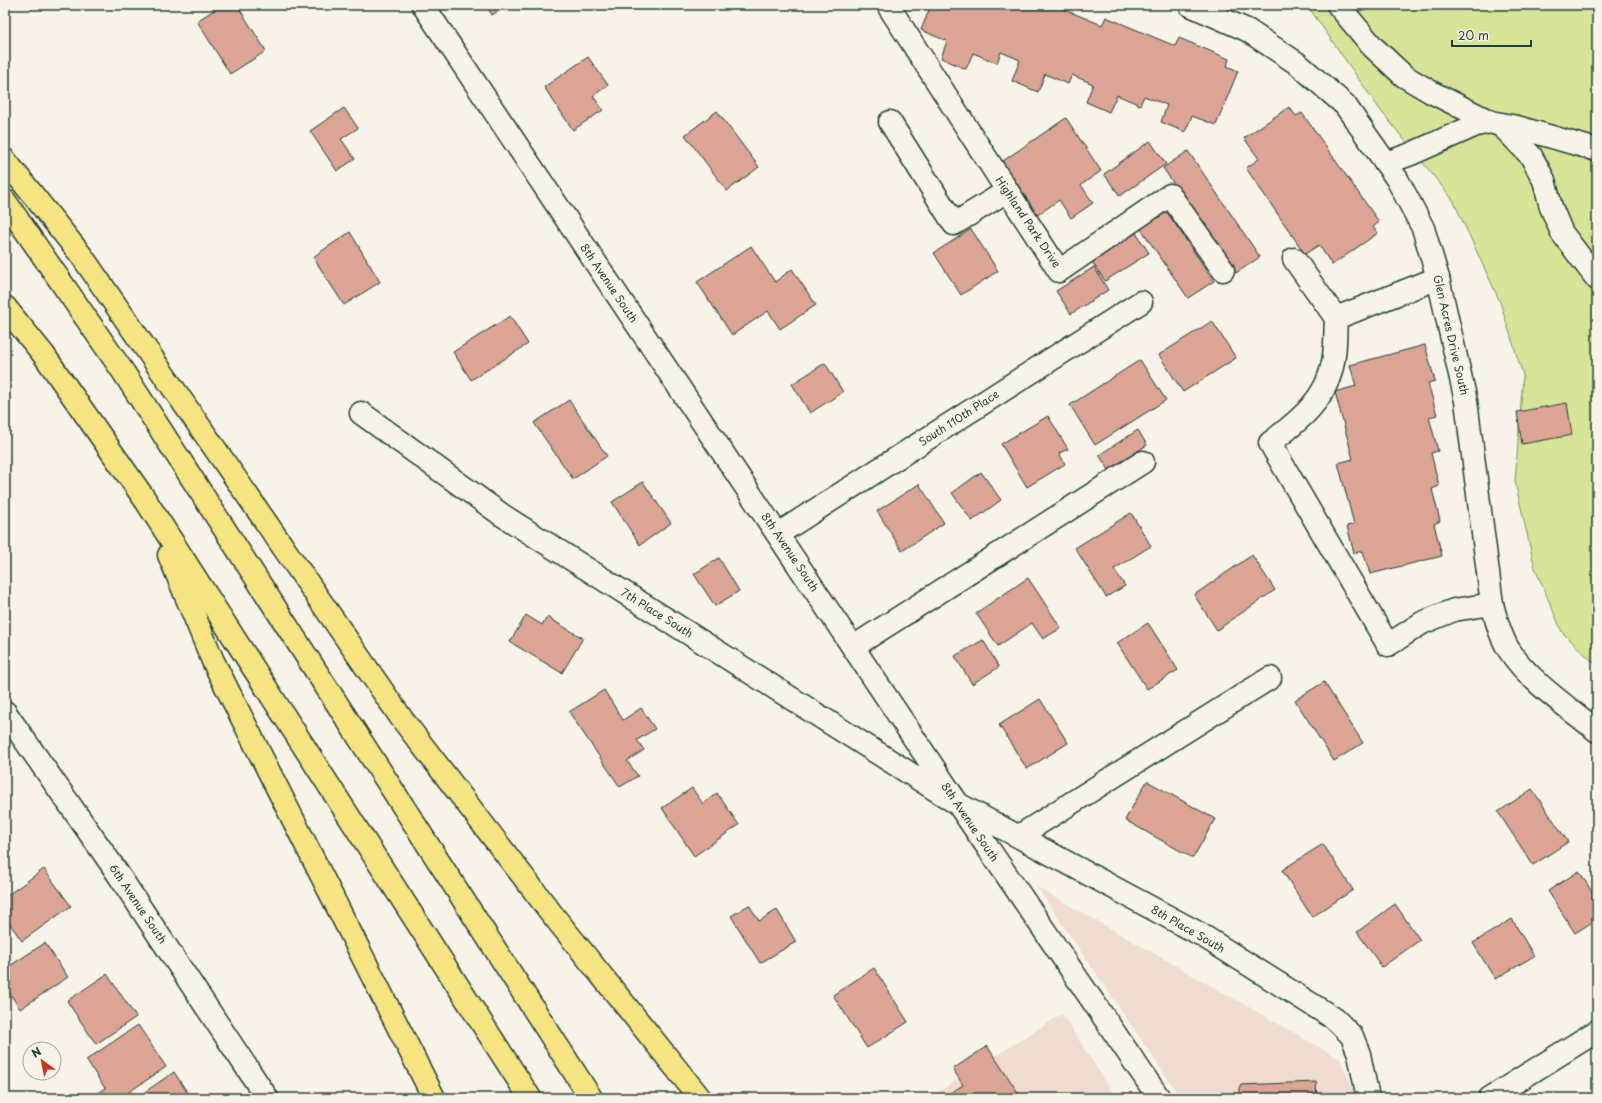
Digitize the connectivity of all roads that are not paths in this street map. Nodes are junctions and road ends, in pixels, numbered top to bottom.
1 (423, 5) edge
2 (1190, 5) edge
3 (1338, 5) edge
4 (890, 6) edge
5 (890, 122) dead end
6 (1491, 122) junction
7 (1597, 150) edge
8 (5, 160) edge
9 (1386, 163) junction
10 (1007, 191) junction
11 (5, 201) edge
12 (1294, 258) dead end
13 (1223, 270) dead end
14 (1438, 278) junction
15 (1597, 279) edge
16 (1141, 302) dead end
17 (5, 306) edge
18 (1336, 318) junction
19 (361, 413) dead end
20 (1142, 462) dead end
21 (146, 501) junction
22 (778, 534) junction
23 (1492, 604) junction
24 (853, 647) junction
25 (1270, 678) dead end
26 (5, 712) edge
27 (1597, 731) edge
28 (958, 804) junction
29 (1019, 836) junction
30 (1597, 1031) edge
31 (267, 1098) edge
32 (434, 1098) edge
33 (530, 1098) edge
34 (591, 1098) edge
35 (700, 1098) edge
36 (1159, 1098) edge
37 (1368, 1098) edge
38 (1490, 1098) edge

1 - 22 street, 8th Avenue South
2 - 9 street, Glen Acres Drive South
3 - 6 street
4 - 10 street, Highland Park Drive
5 - 10 street
6 - 7 street
6 - 9 street
6 - 15 street
8 - 35 highway
9 - 14 street, Glen Acres Drive South
10 - 13 street, Highland Park Drive
11 - 34 highway
12 - 18 street
14 - 18 street
14 - 23 street, Glen Acres Drive South
16 - 22 street, South 110th Place
17 - 21 highway
18 - 23 street
19 - 28 street, 7th Place South
20 - 24 street
21 - 32 highway
21 - 33 highway
22 - 24 street, 8th Avenue South
23 - 27 street, Glen Acres Drive South
24 - 28 street, 8th Avenue South
25 - 29 street
26 - 31 street, 6th Avenue South
28 - 29 street, 8th Place South
28 - 36 street, 8th Avenue South
29 - 37 street, 8th Place South
30 - 38 street

